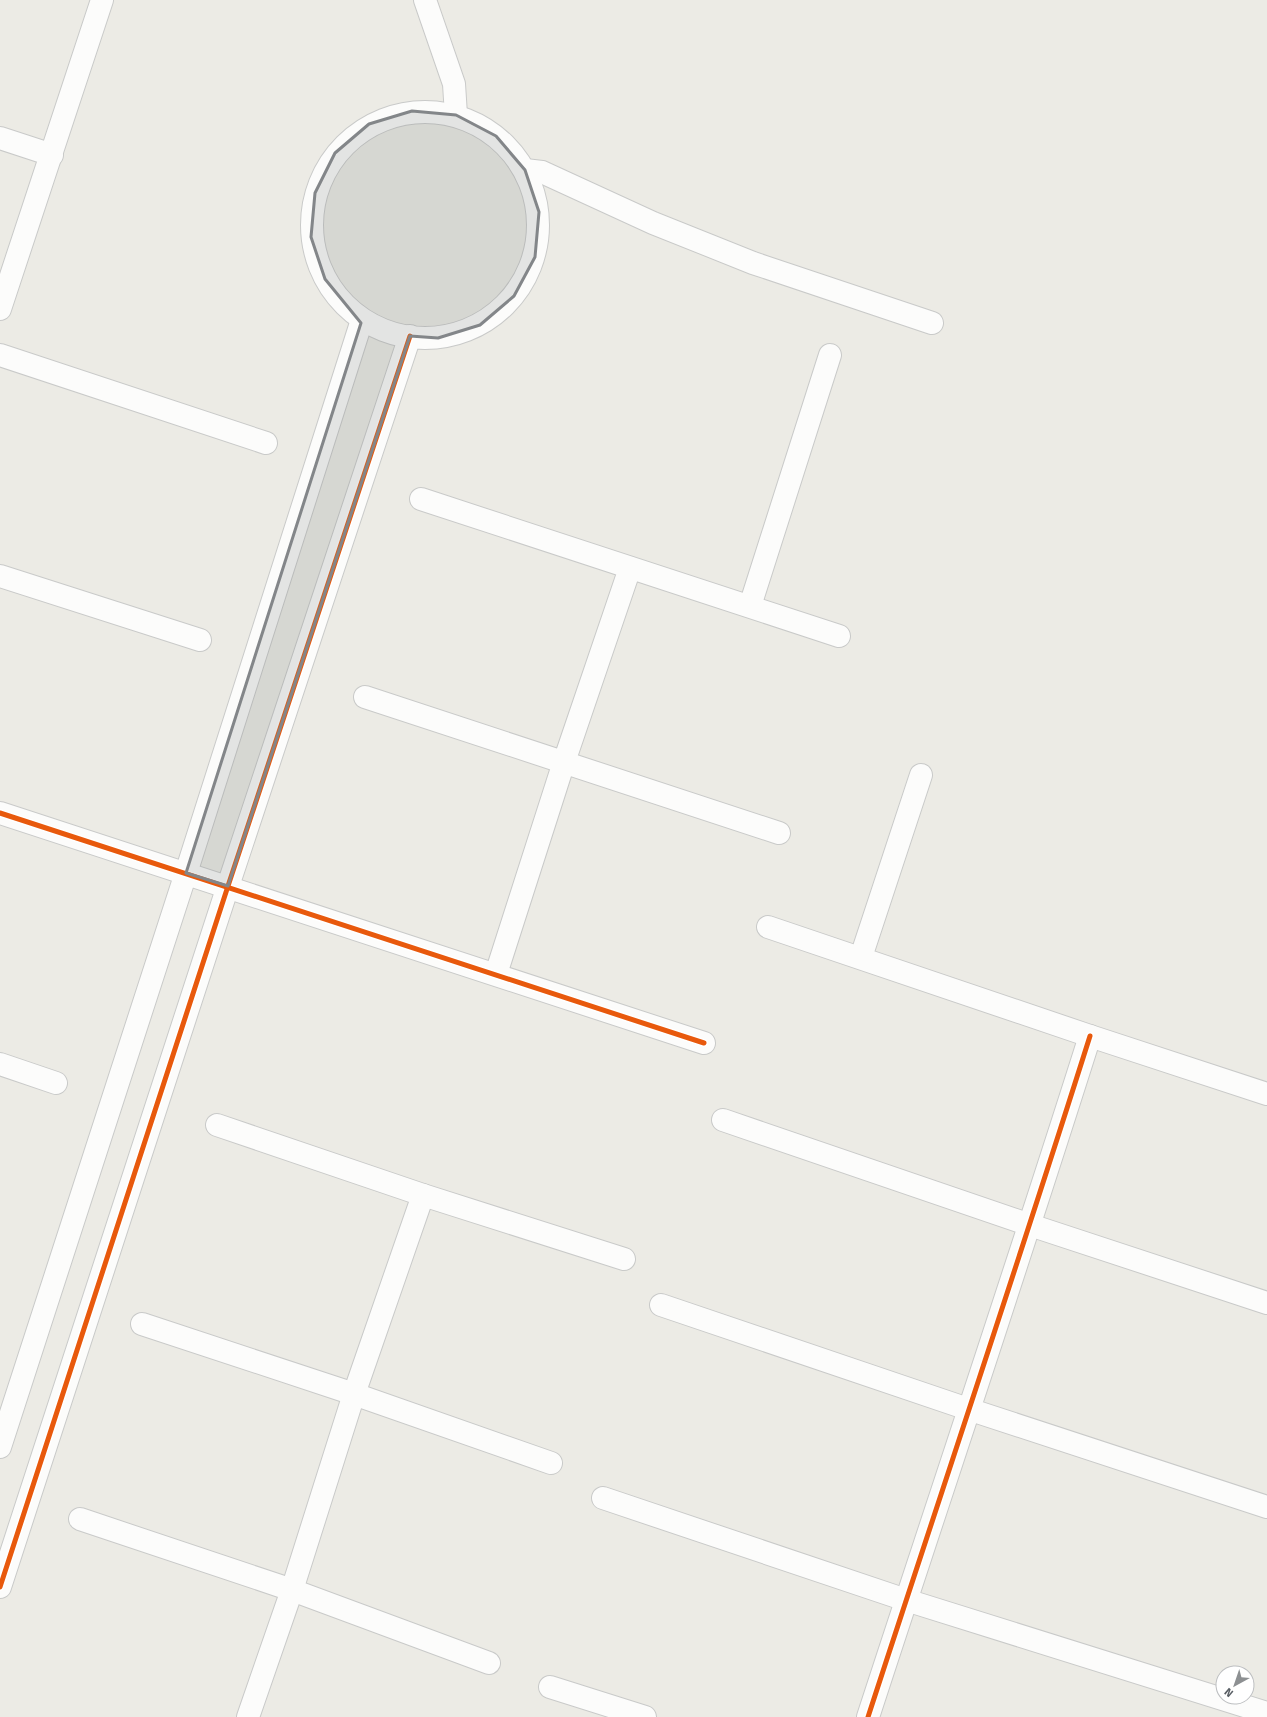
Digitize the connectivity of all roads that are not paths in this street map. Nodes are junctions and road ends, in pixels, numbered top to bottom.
1 (102, 0) edge
2 (425, 0) edge
3 (456, 115) junction
4 (0, 138) edge
5 (52, 154) junction
6 (525, 170) junction
7 (0, 309) edge
8 (360, 323) junction
9 (932, 323) dead end
10 (410, 336) junction
11 (0, 355) edge
12 (830, 355) dead end
13 (266, 443) dead end
14 (421, 499) dead end
15 (630, 568) junction
16 (0, 576) edge
17 (750, 606) junction
18 (839, 636) dead end
19 (200, 640) dead end
20 (365, 697) dead end
21 (564, 762) junction
22 (921, 775) dead end
23 (0, 813) edge
24 (779, 833) dead end
25 (186, 873) junction
26 (228, 886) junction
27 (768, 927) dead end
28 (861, 957) junction
29 (496, 974) junction
30 (1090, 1036) junction
31 (704, 1043) dead end
32 (0, 1064) edge
33 (56, 1083) dead end
34 (1267, 1094) edge
35 (723, 1120) dead end
36 (217, 1125) dead end
37 (423, 1195) junction
38 (1030, 1225) junction
39 (624, 1259) dead end
40 (1267, 1303) edge
41 (661, 1305) dead end
42 (142, 1324) dead end
43 (354, 1394) junction
44 (968, 1409) junction
45 (0, 1447) edge
46 (551, 1463) dead end
47 (603, 1498) dead end
48 (1267, 1507) edge
49 (80, 1519) dead end
50 (0, 1587) edge
51 (292, 1590) junction
52 (906, 1600) junction
53 (489, 1663) dead end
54 (550, 1687) dead end
55 (1267, 1713) edge
56 (248, 1717) edge
57 (645, 1717) edge
58 (868, 1717) edge

1 - 5 street
2 - 3 street
3 - 6 street
3 - 8 street
4 - 5 street
5 - 7 street
6 - 9 street
6 - 10 street
8 - 10 street
8 - 25 street
10 - 26 street
11 - 13 street
12 - 17 street
14 - 15 street
15 - 17 street
15 - 21 street
16 - 19 street
17 - 18 street
20 - 21 street
21 - 24 street
21 - 29 street
22 - 28 street
23 - 25 street
25 - 26 street
25 - 45 street
26 - 29 street
26 - 50 street
27 - 28 street
28 - 30 street
29 - 31 street
30 - 34 street
30 - 38 street
32 - 33 street
35 - 38 street
36 - 37 street
37 - 39 street
37 - 43 street
38 - 40 street
38 - 44 street
41 - 44 street
42 - 43 street
43 - 46 street
43 - 51 street
44 - 48 street
44 - 52 street
47 - 52 street
49 - 51 street
51 - 53 street
51 - 56 street
52 - 55 street
52 - 58 street
54 - 57 street

